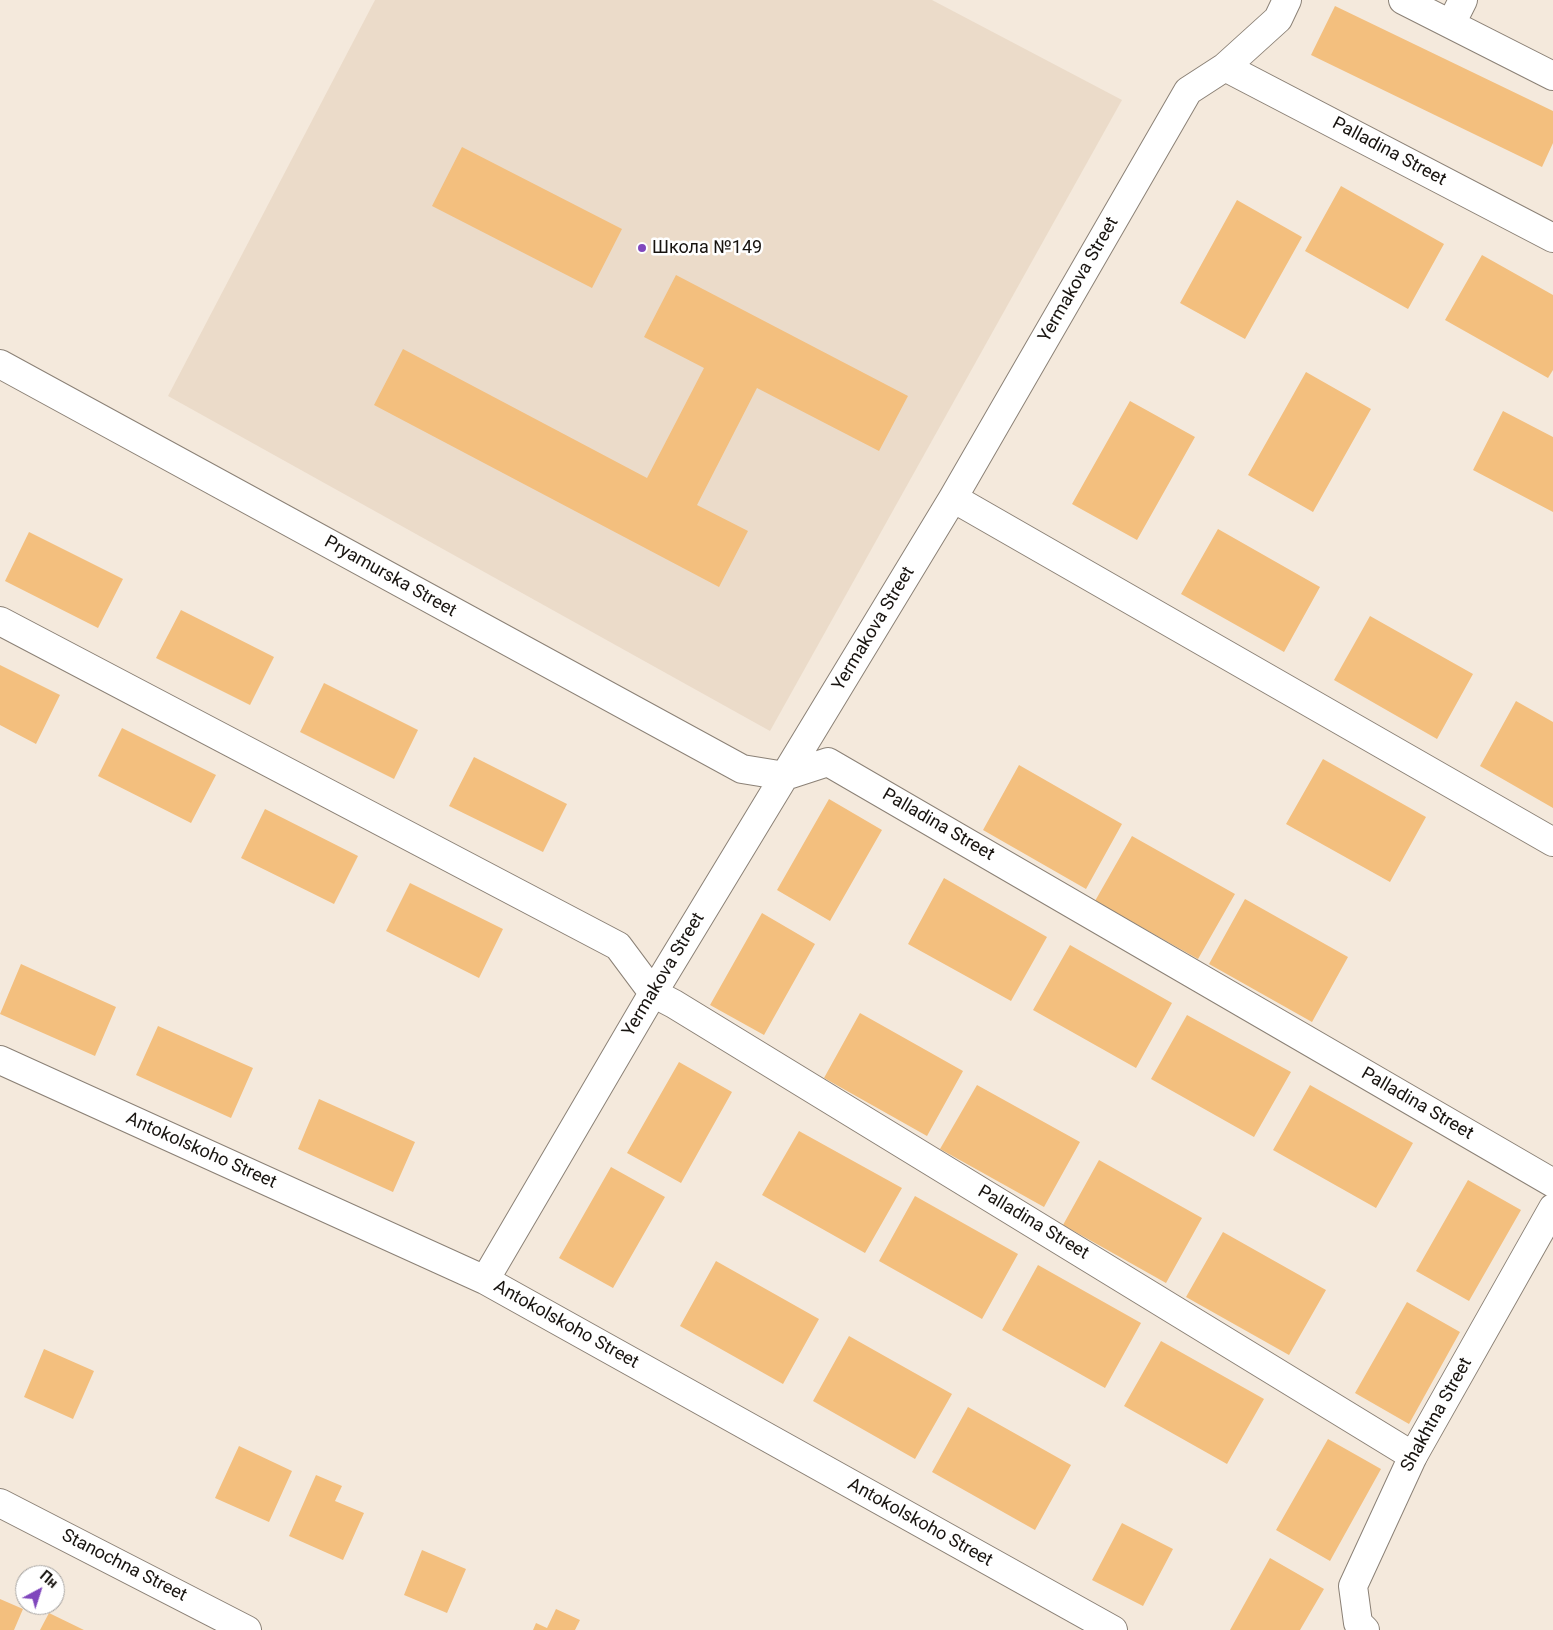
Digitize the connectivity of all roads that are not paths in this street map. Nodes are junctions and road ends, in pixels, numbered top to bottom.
1 (1287, 0) edge
2 (1403, 0) edge
3 (1463, 0) edge
4 (1451, 24) junction
5 (1225, 66) junction
6 (1553, 76) edge
7 (1553, 238) edge
8 (0, 364) edge
9 (953, 498) junction
10 (0, 621) edge
11 (785, 776) junction
12 (1553, 842) edge
13 (652, 993) junction
14 (0, 1060) edge
15 (1553, 1183) edge
16 (1553, 1208) edge
17 (485, 1280) junction
18 (1413, 1456) junction
19 (0, 1503) edge
20 (247, 1630) edge
21 (1113, 1630) edge
22 (1365, 1630) edge

1 - 5 street, Yermakova Street
2 - 4 street
3 - 4 street
4 - 6 street
5 - 7 street, Palladina Street
5 - 9 street, Yermakova Street
8 - 11 street, Pryamurska Street
9 - 11 street, Yermakova Street
9 - 12 street
10 - 13 street
11 - 13 street, Yermakova Street
11 - 15 street, Palladina Street
13 - 17 street, Yermakova Street
13 - 18 street, Palladina Street
14 - 17 street, Antokolskoho Street
16 - 18 street, Shakhtna Street
17 - 21 street, Antokolskoho Street
18 - 22 street, Shakhtna Street
19 - 20 street, Stanochna Street

